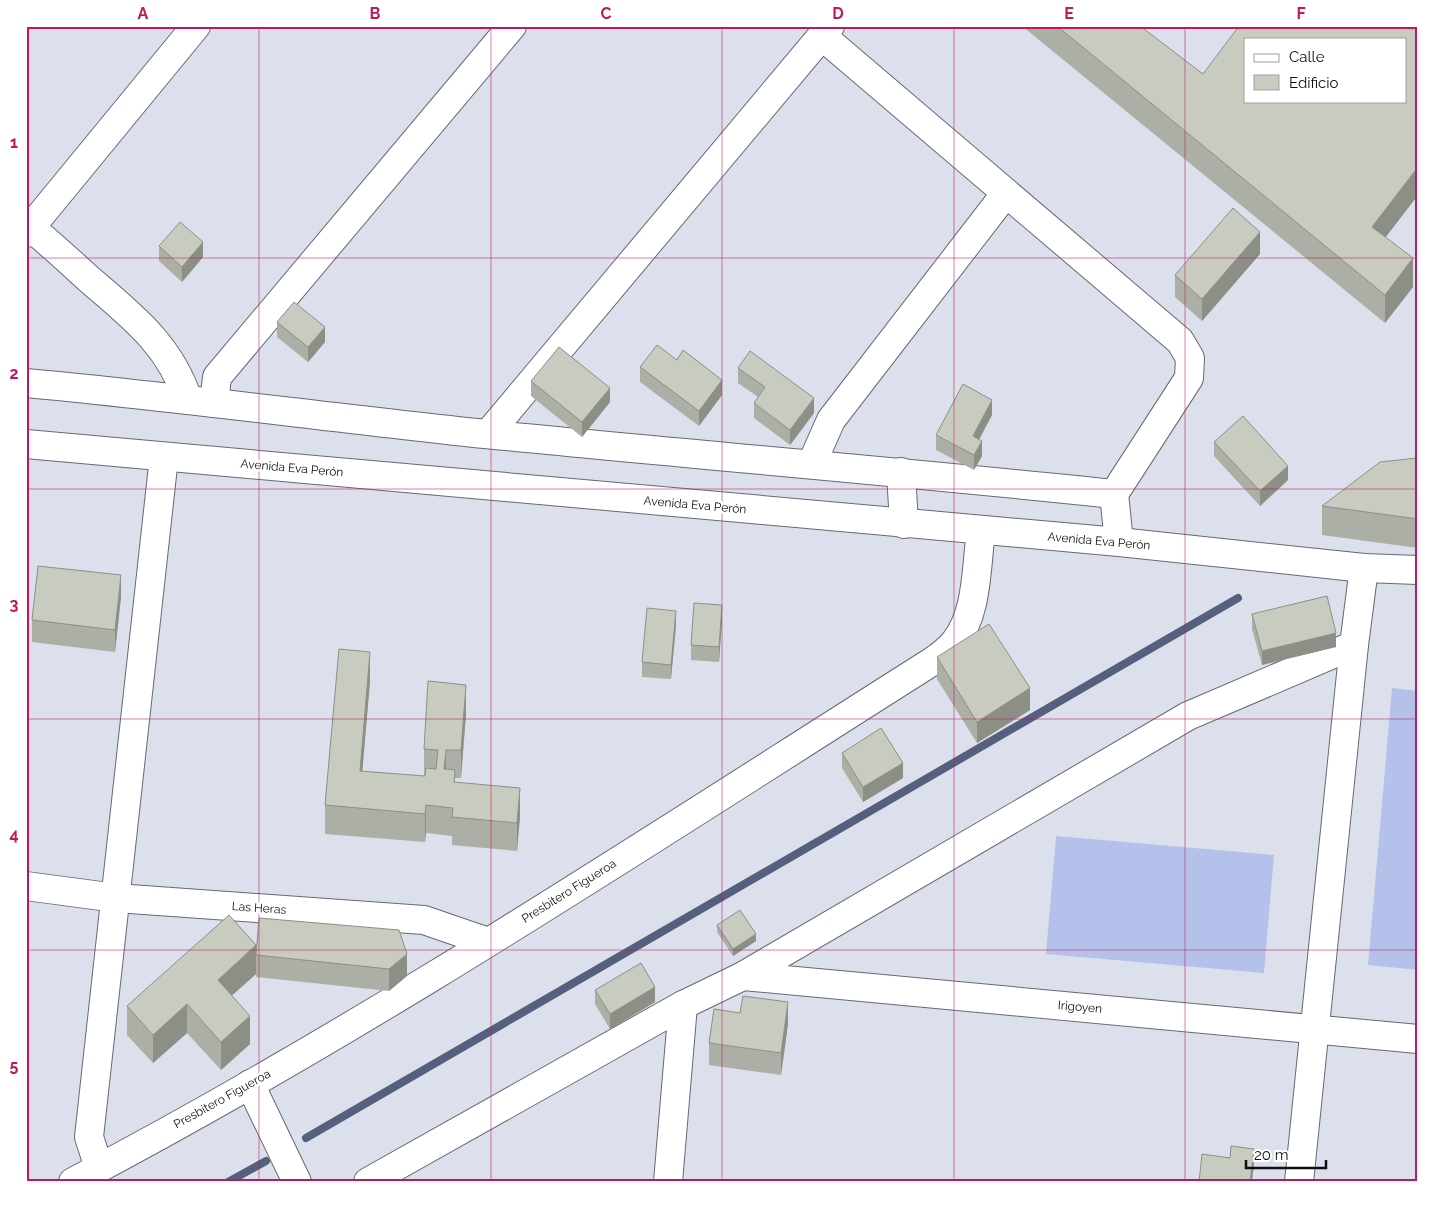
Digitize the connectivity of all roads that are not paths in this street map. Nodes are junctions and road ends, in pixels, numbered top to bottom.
1 (196, 26) edge
2 (512, 26) edge
3 (826, 31) edge
4 (1006, 193) junction
5 (28, 228) edge
6 (26, 383) edge
7 (201, 401) junction
8 (488, 434) junction
9 (26, 444) edge
10 (164, 457) junction
11 (812, 463) junction
12 (901, 472) junction
13 (1114, 494) junction
14 (904, 524) junction
15 (981, 531) junction
16 (1119, 542) junction
17 (1364, 568) junction
18 (1418, 570) edge
19 (1354, 645) junction
20 (26, 886) edge
21 (116, 898) junction
22 (488, 942) junction
23 (743, 976) junction
24 (683, 1005) junction
25 (1314, 1028) junction
26 (1418, 1039) edge
27 (250, 1084) junction
28 (99, 1168) junction
29 (73, 1182) edge
30 (297, 1182) edge
31 (368, 1182) edge
32 (668, 1182) edge
33 (1299, 1182) edge

1 - 5 street
2 - 7 street
3 - 4 street
3 - 8 street
4 - 11 street
4 - 13 street
5 - 7 street
6 - 7 street
7 - 8 street
8 - 11 street
9 - 10 street, Avenida Eva Perón
10 - 14 street, Avenida Eva Perón
10 - 21 street
11 - 12 street
12 - 13 street
12 - 14 street
13 - 16 street
14 - 15 street, Avenida Eva Perón
15 - 16 street, Avenida Eva Perón
15 - 22 street, Presbitero Figueroa
16 - 17 street, Avenida Eva Perón
17 - 18 street, Avenida Eva Perón
17 - 19 street
19 - 23 street
19 - 25 street
20 - 21 street, Las Heras
21 - 22 street, Las Heras
21 - 28 street
22 - 27 street, Presbitero Figueroa
23 - 24 street
23 - 25 street, Irigoyen
24 - 31 street
24 - 32 street
25 - 26 street, Irigoyen
25 - 33 street
27 - 28 street, Presbitero Figueroa
27 - 30 street
28 - 29 street, Presbitero Figueroa

